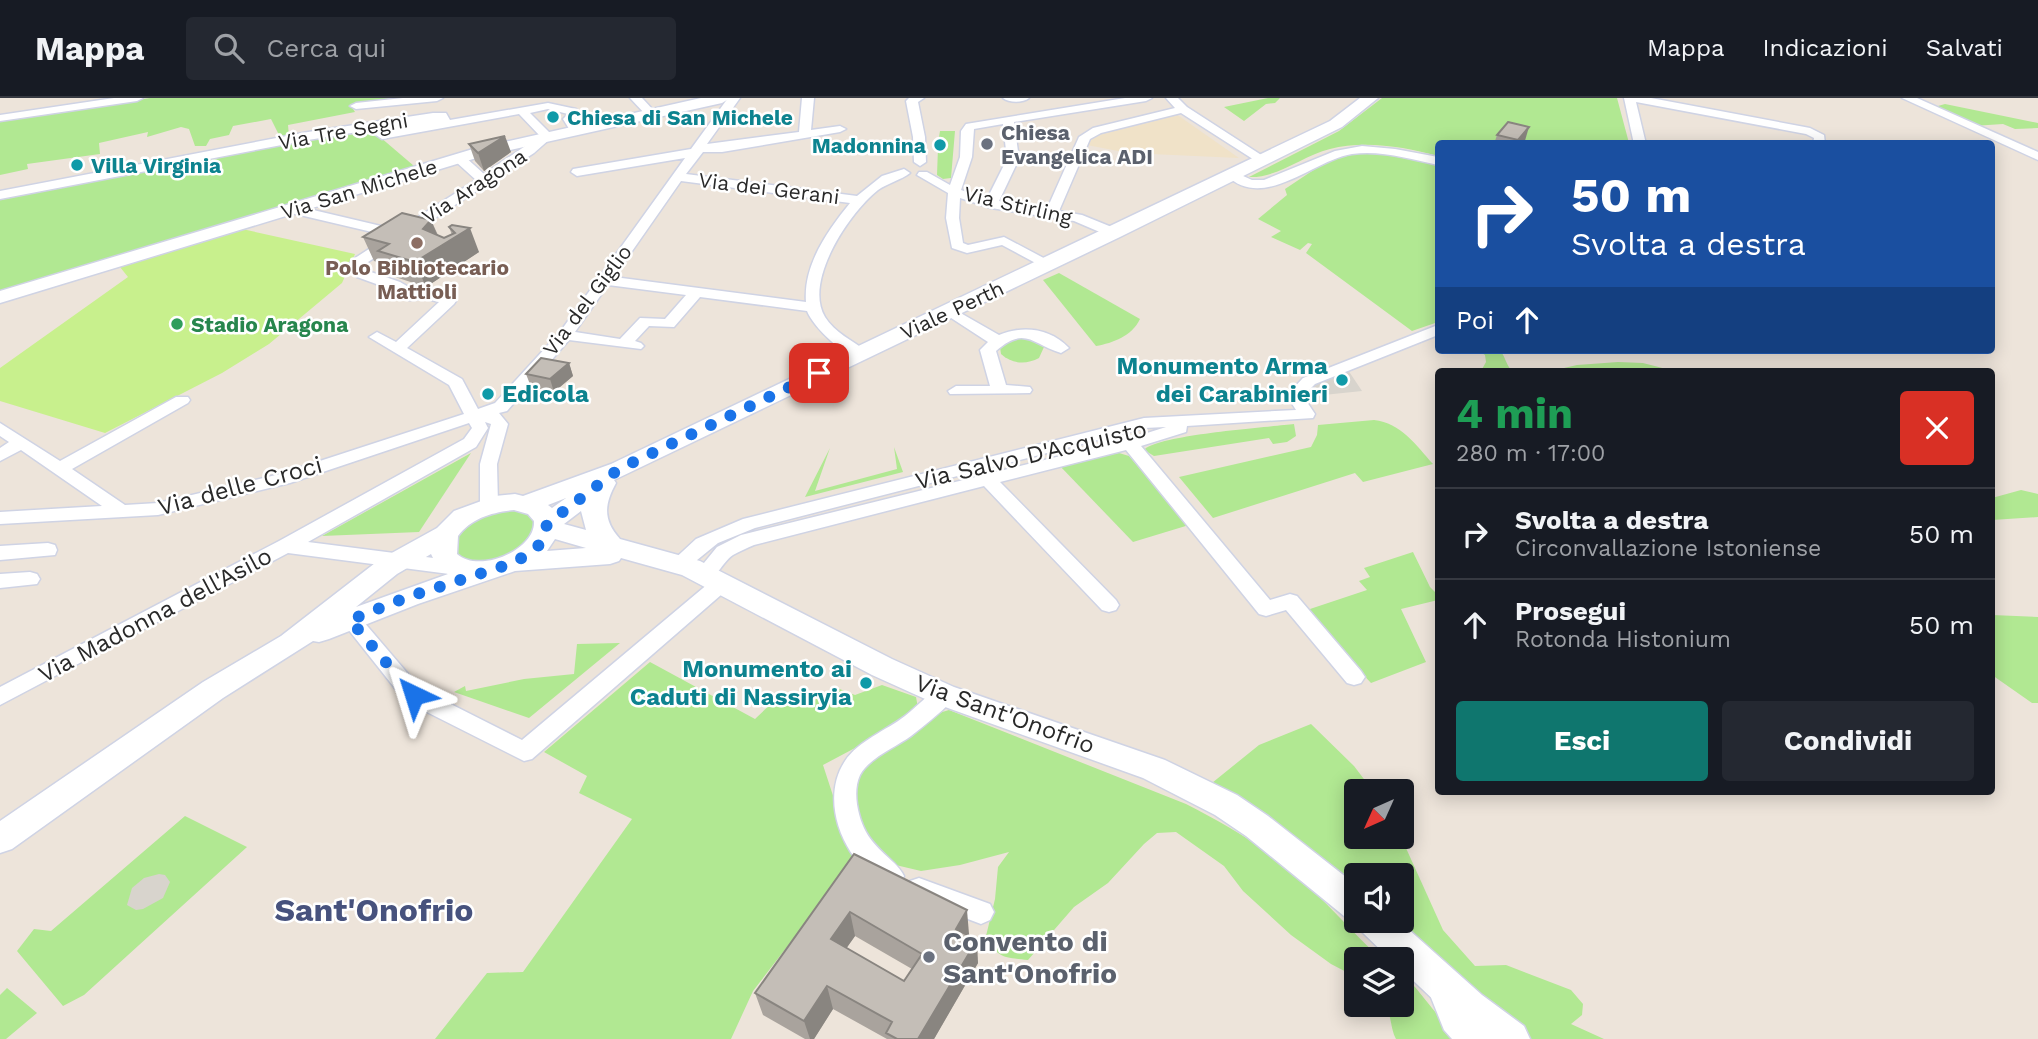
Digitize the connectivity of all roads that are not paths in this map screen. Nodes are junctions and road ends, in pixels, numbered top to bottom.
1 (137, 98) edge
2 (437, 98) edge
3 (636, 98) edge
4 (722, 98) edge
5 (734, 98) edge
6 (808, 98) edge
7 (1009, 98) edge
8 (1023, 98) edge
9 (1146, 98) edge
10 (1172, 98) edge
11 (1370, 98) edge
12 (1632, 98) edge
13 (1908, 98) edge
14 (914, 99) edge
15 (356, 106) dead end
16 (1182, 109) junction
17 (520, 110) junction
18 (650, 113) junction
19 (0, 118) edge
20 (1008, 120) junction
21 (575, 122) junction
22 (839, 129) dead end
23 (805, 132) junction
24 (547, 136) junction
25 (1639, 140) edge
26 (1820, 140) edge
27 (698, 150) junction
28 (2038, 156) edge
29 (459, 158) junction
30 (1435, 159) edge
31 (1263, 160) junction
32 (922, 169) junction
33 (578, 172) dead end
34 (1232, 175) junction
35 (677, 177) junction
36 (483, 180) junction
37 (955, 192) junction
38 (0, 195) edge
39 (860, 200) junction
40 (991, 204) junction
41 (292, 209) junction
42 (1051, 214) junction
43 (404, 232) junction
44 (1114, 233) junction
45 (433, 236) edge
46 (1048, 264) junction
47 (604, 280) junction
48 (696, 292) junction
49 (0, 297) edge
50 (813, 307) junction
51 (950, 311) junction
52 (1435, 331) edge
53 (565, 335) junction
54 (377, 337) dead end
55 (998, 341) junction
56 (632, 345) joint
57 (398, 348) junction
58 (1061, 348) dead end
59 (860, 354) junction
60 (999, 390) junction
61 (1024, 390) dead end
62 (956, 391) dead end
63 (182, 400) dead end
64 (476, 420) junction
65 (0, 428) edge
66 (1157, 428) junction
67 (21, 442) junction
68 (1130, 444) junction
69 (462, 449) junction
70 (0, 456) edge
71 (58, 469) junction
72 (487, 475) junction
73 (612, 476) junction
74 (987, 479) junction
75 (911, 491) junction
76 (526, 504) junction
77 (489, 505) junction
78 (123, 512) junction
79 (0, 518) edge
80 (547, 526) junction
81 (445, 534) junction
82 (286, 546) junction
83 (48, 550) dead end
84 (624, 551) junction
85 (0, 553) edge
86 (354, 554) junction
87 (399, 559) junction
88 (516, 562) junction
89 (457, 568) junction
90 (485, 571) junction
91 (702, 574) junction
92 (30, 579) dead end
93 (0, 581) edge
94 (1109, 605) dead end
95 (352, 606) junction
96 (291, 643) joint
97 (1354, 677) dead end
98 (944, 695) junction
99 (0, 697) edge
100 (0, 839) edge
101 (1344, 895) edge
102 (981, 912) dead end
103 (1387, 933) edge
104 (1436, 978) junction
105 (1469, 1039) edge
106 (1511, 1039) edge

1 - 19 street
2 - 15 street
3 - 18 street
4 - 18 main road, Via San Michele
5 - 27 street, Via del Giglio
6 - 23 street
7 - 8 street
9 - 20 street
10 - 16 street
11 - 31 main road, Viale Perth
12 - 25 street
12 - 26 street
13 - 28 street
14 - 32 street
16 - 31 street
16 - 42 street
17 - 21 street
17 - 24 street
17 - 38 street, Via Tre Segni
18 - 21 main road, Via San Michele
20 - 37 street
20 - 40 street
21 - 24 main road, Via San Michele
22 - 23 street
23 - 27 street
24 - 29 main road, Via San Michele
24 - 36 street, Via Aragona
27 - 33 street
27 - 35 street, Via del Giglio
29 - 36 street
29 - 41 main road, Via San Michele
30 - 34 street
31 - 34 main road, Viale Perth
32 - 37 street, Via Stirling
32 - 39 street
34 - 44 main road, Viale Perth
35 - 39 street, Via dei Gerani
35 - 47 street, Via del Giglio
36 - 43 street, Via Aragona
37 - 40 street, Via Stirling
37 - 46 street
39 - 50 street
40 - 42 street, Via Stirling
41 - 43 street
41 - 49 main road, Via San Michele
42 - 44 street, Via Stirling
43 - 45 street
43 - 57 street, Via Aragona
44 - 46 main road, Viale Perth
46 - 51 main road, Viale Perth
47 - 48 street
47 - 53 street, Via del Giglio
48 - 50 street
48 - 56 street
50 - 59 street
51 - 55 street
51 - 59 main road, Viale Perth
52 - 66 street
53 - 56 street
53 - 64 street, Via del Giglio
54 - 57 street
55 - 58 street
55 - 60 street
57 - 64 street
59 - 73 main road, Viale Perth
60 - 61 street
60 - 62 street
63 - 71 street
64 - 69 street
64 - 72 street
64 - 78 street, Via delle Croci
65 - 67 street
66 - 68 street, Via Salvo D'Acquisto
66 - 75 street, Via Salvo D'Acquisto
67 - 70 street
67 - 71 street
68 - 74 street, Via Salvo D'Acquisto
68 - 97 street
69 - 72 street
69 - 82 street
71 - 78 street
72 - 77 street
73 - 76 main road, Viale Perth
73 - 80 main road, Viale Perth
73 - 84 main road
74 - 75 street, Via Salvo D'Acquisto
74 - 94 street
75 - 91 street, Via Salvo D'Acquisto
75 - 91 street, Via Salvo D'Acquisto
76 - 77 main road
76 - 80 main road
77 - 81 main road
78 - 79 street, Via delle Croci
80 - 84 main road, Via Sant'Onofrio
80 - 88 main road
81 - 87 main road
81 - 89 main road
82 - 86 street, Via Madonna dell'Asilo
82 - 99 street, Via Madonna dell'Asilo
83 - 85 street
84 - 88 main road, Via Sant'Onofrio
84 - 91 main road, Via Sant'Onofrio
86 - 87 street, Via Madonna dell'Asilo
86 - 95 street
87 - 89 street, Via Madonna dell'Asilo
87 - 95 main road
88 - 90 main road
89 - 90 main road
90 - 95 main road
91 - 95 street
91 - 98 main road, Via Sant'Onofrio
92 - 93 street
95 - 96 main road
96 - 100 main road
98 - 101 main road, Via Sant'Onofrio
98 - 102 street
103 - 104 main road
104 - 105 street
104 - 106 main road

